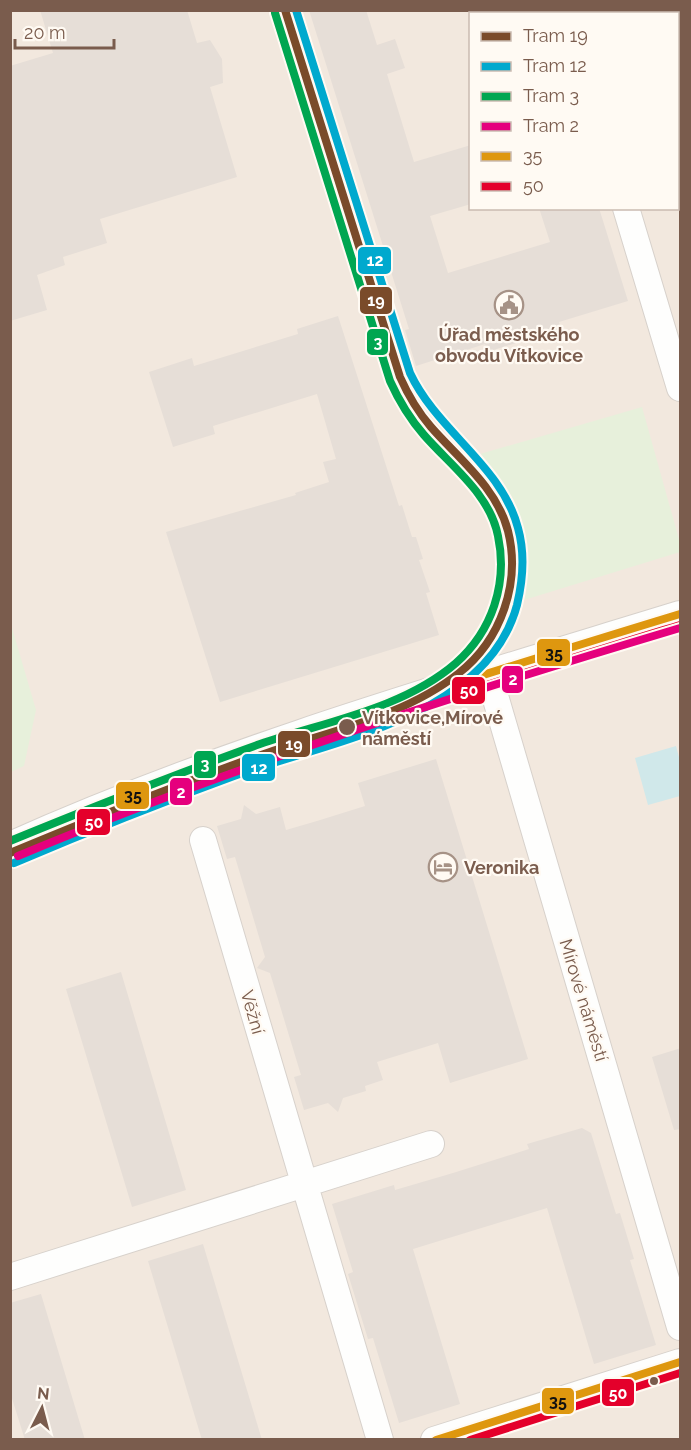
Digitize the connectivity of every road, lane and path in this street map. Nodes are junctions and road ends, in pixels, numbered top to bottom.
1 (627, 210) edge
2 (681, 388) edge
3 (681, 614) edge
4 (488, 672) junction
5 (203, 840) dead end
6 (10, 845) edge
7 (432, 1144) dead end
8 (303, 1184) junction
9 (10, 1277) edge
10 (681, 1327) edge
11 (681, 1362) edge
12 (380, 1440) edge
13 (435, 1440) edge

1 - 2 street
3 - 4 street
4 - 6 street
4 - 10 street, Mírové náměstí
5 - 8 street, Věžní
7 - 8 street
8 - 9 street
8 - 12 street, Věžní
11 - 13 street

